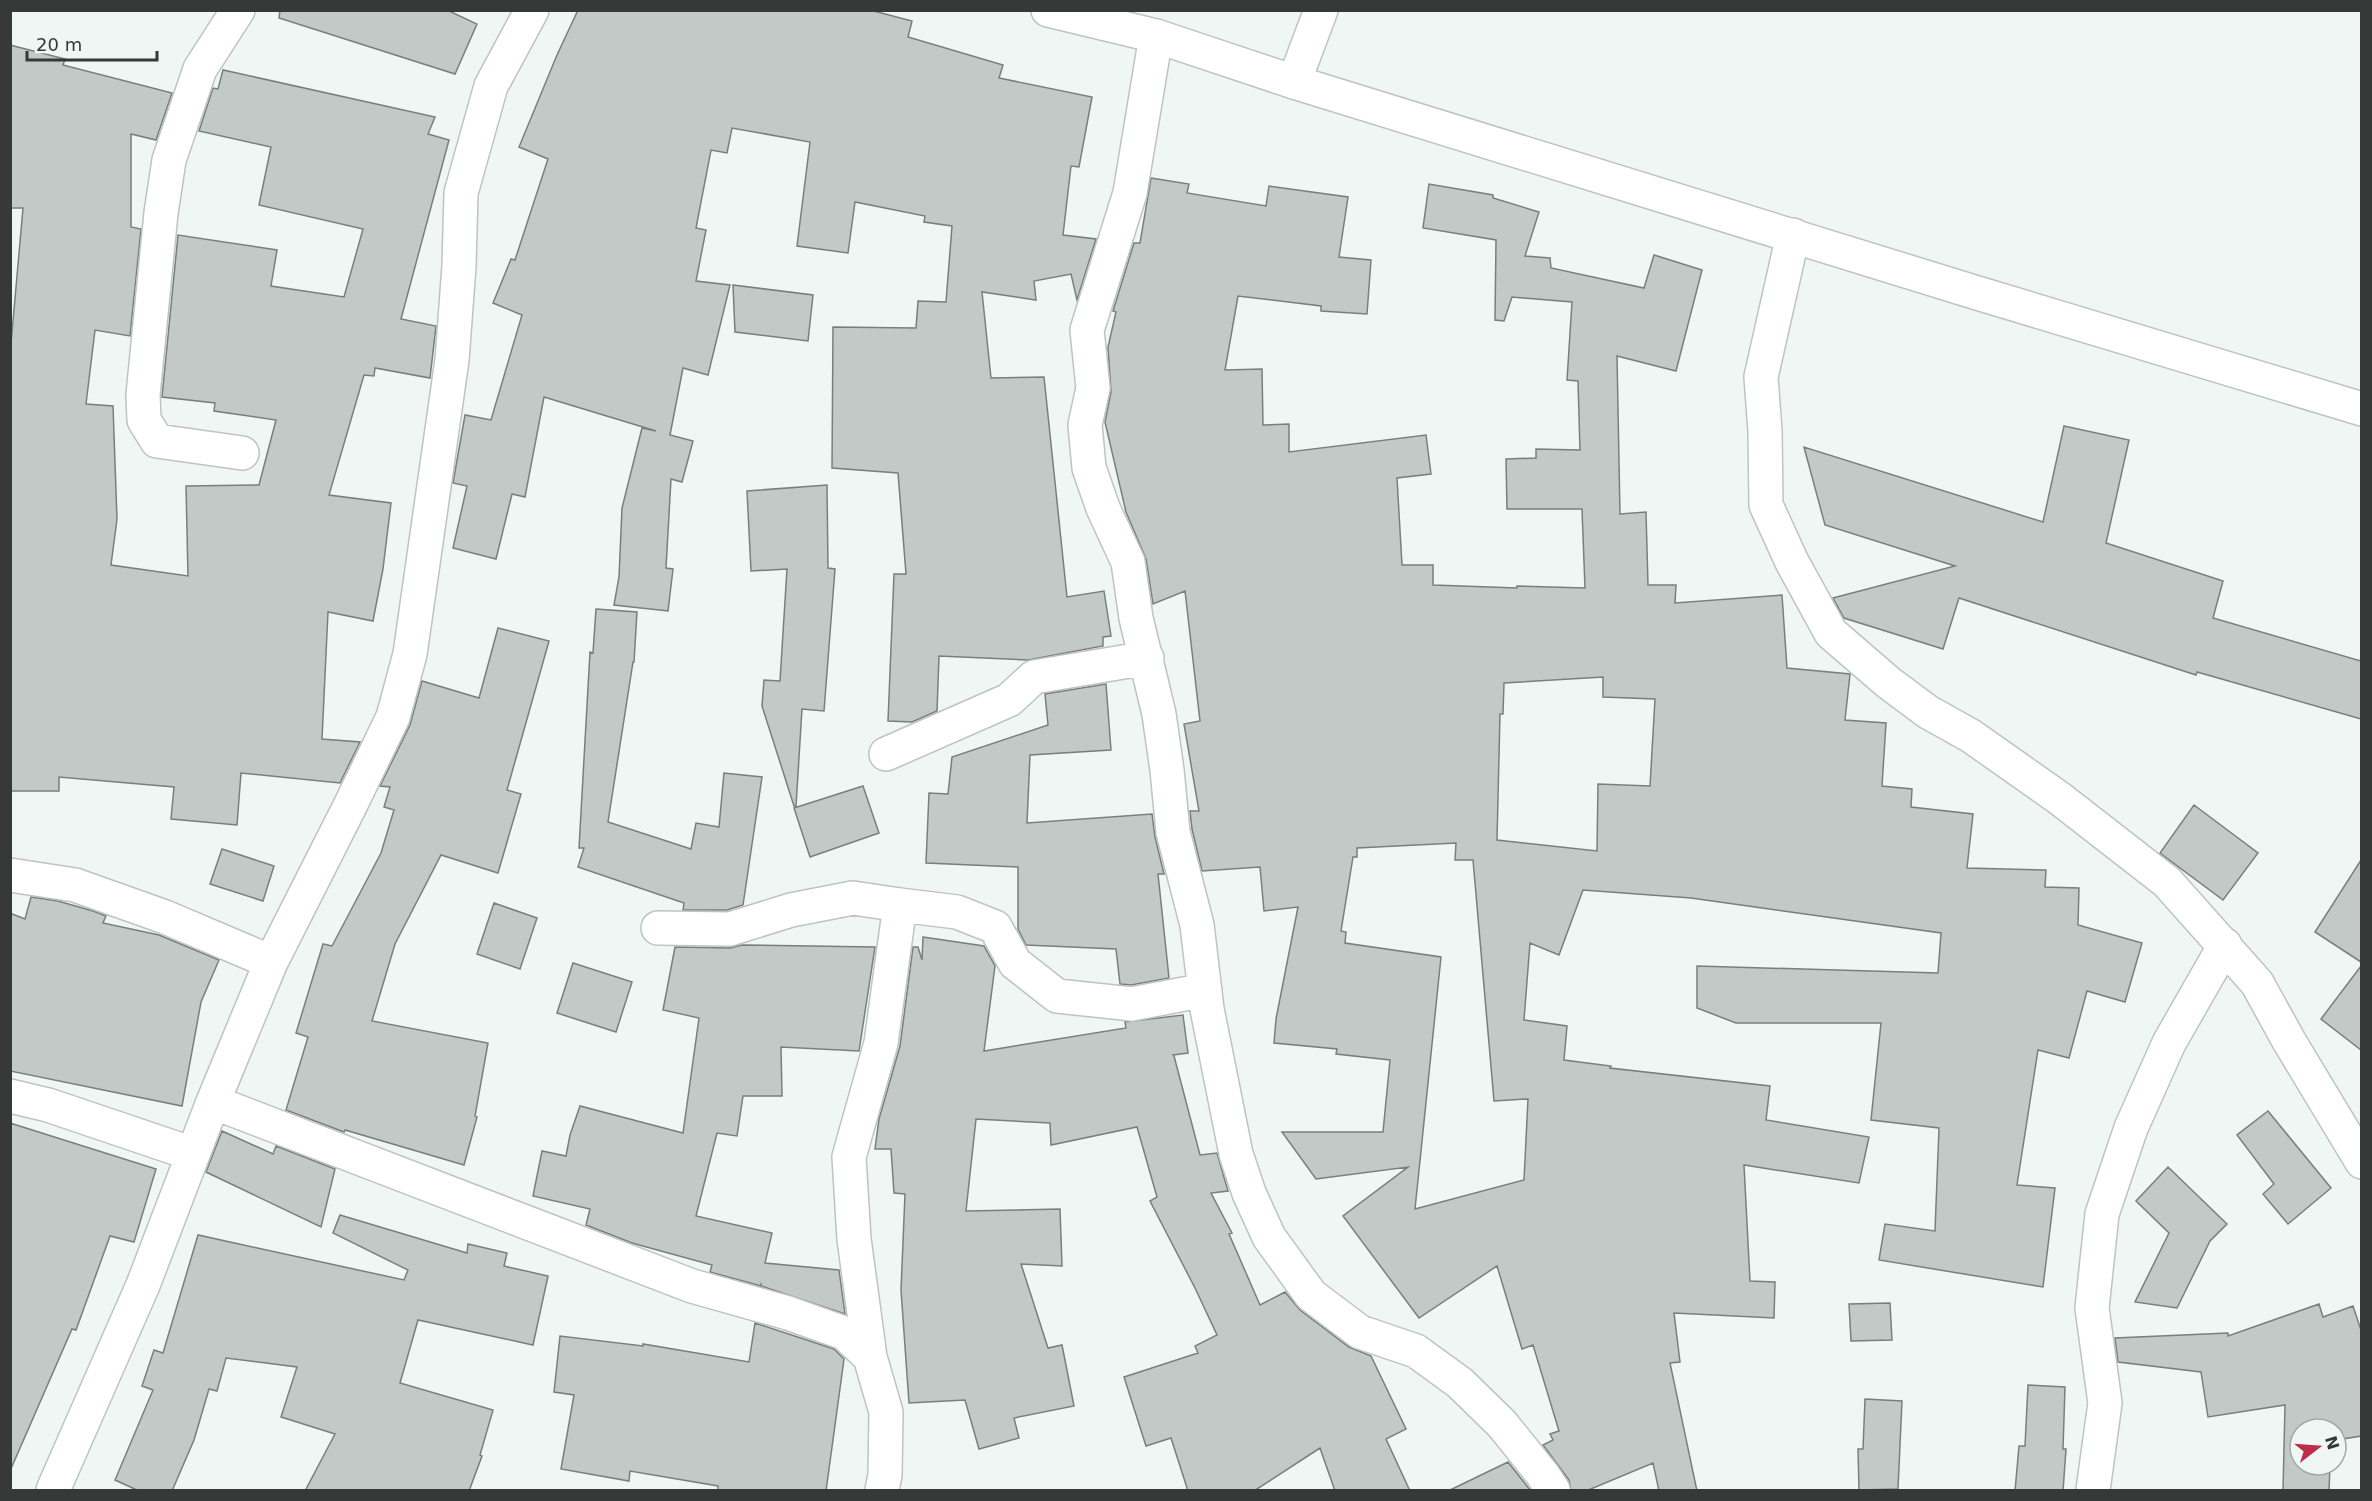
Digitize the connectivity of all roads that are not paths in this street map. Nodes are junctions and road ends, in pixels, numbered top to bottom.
1 (238, 10) edge
2 (532, 10) edge
3 (1048, 10) edge
4 (1321, 10) edge
5 (1156, 36) junction
6 (1294, 82) junction
7 (1793, 235) junction
8 (2361, 409) edge
9 (242, 453) dead end
10 (1147, 658) junction
11 (886, 754) dead end
12 (10, 875) edge
13 (900, 905) junction
14 (658, 928) dead end
15 (2225, 945) junction
16 (271, 962) junction
17 (1205, 990) junction
18 (10, 1096) edge
19 (213, 1102) junction
20 (193, 1154) junction
21 (2361, 1162) edge
22 (870, 1357) junction
23 (52, 1491) edge
24 (882, 1491) edge
25 (1552, 1491) edge
26 (2093, 1491) edge

1 - 9 street
2 - 16 street
3 - 5 street
4 - 6 street
5 - 6 street
5 - 10 street
6 - 7 street
7 - 8 street
7 - 15 street
10 - 11 street
10 - 17 street
12 - 16 street
13 - 14 street
13 - 17 street
13 - 22 street
15 - 21 street
15 - 26 street
16 - 19 street
17 - 25 street
18 - 20 street
19 - 20 street
19 - 22 street
20 - 23 street
22 - 24 street

